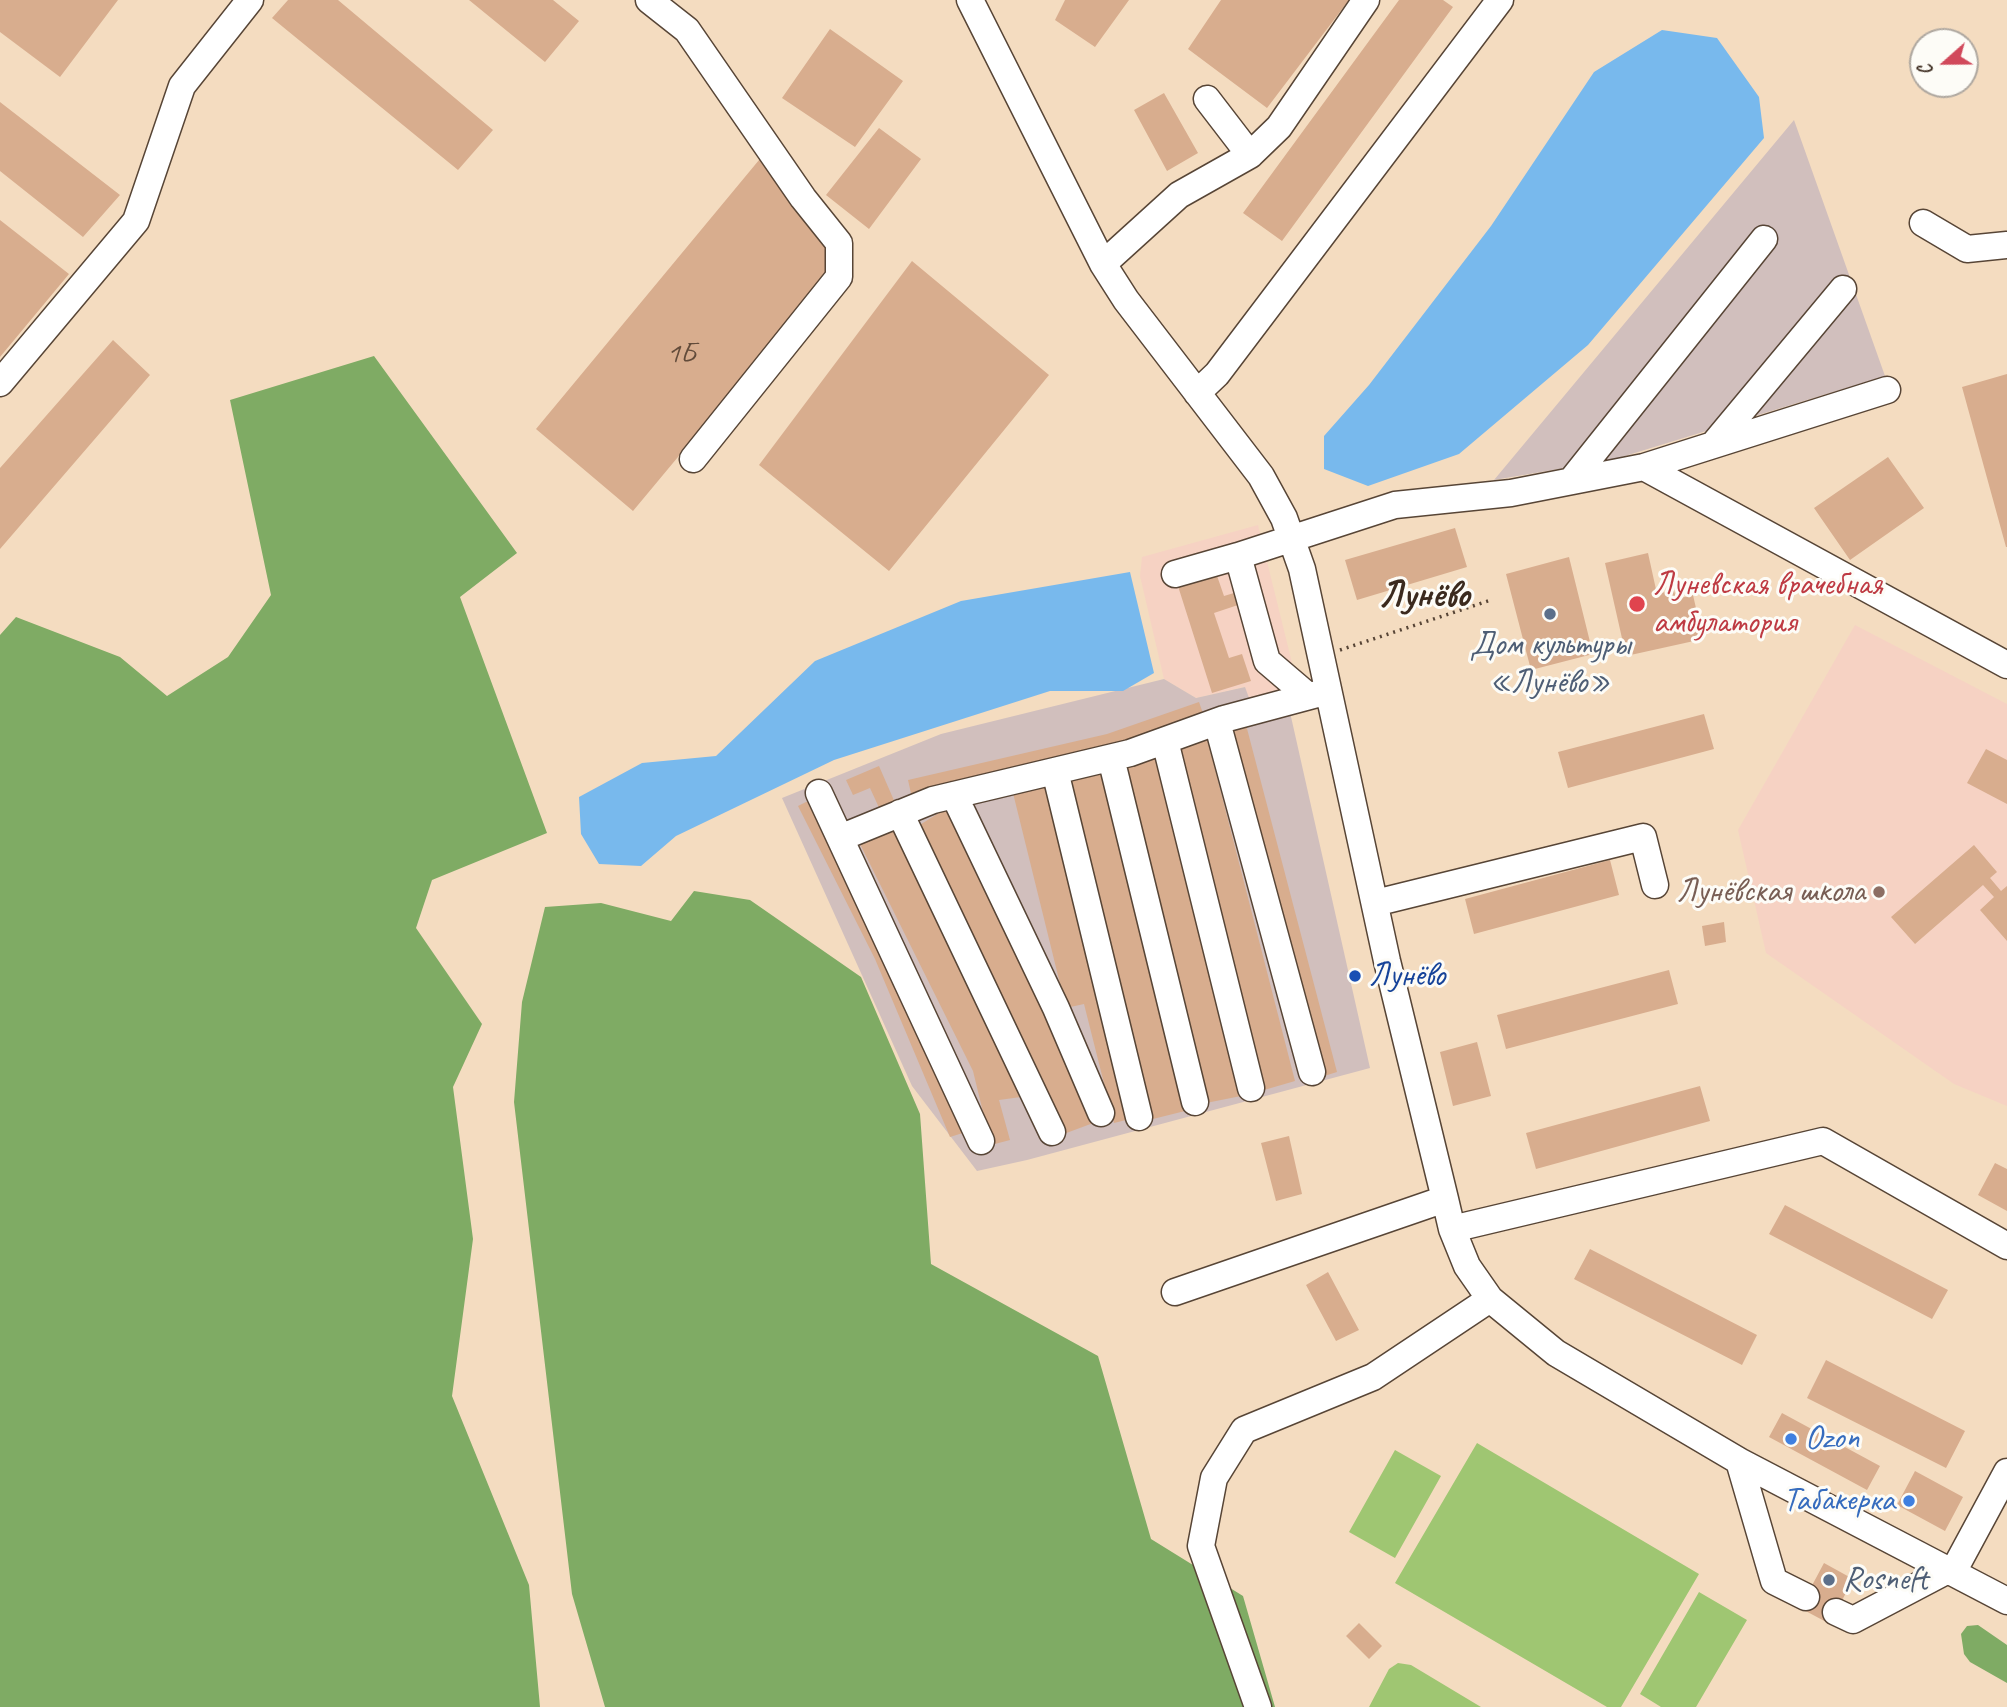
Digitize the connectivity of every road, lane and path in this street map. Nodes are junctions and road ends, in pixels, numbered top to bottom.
1 (250, 0) edge
2 (649, 0) edge
3 (970, 0) edge
4 (1366, 0) edge
5 (1500, 0) edge
6 (1207, 99) dead end
7 (1250, 155) junction
8 (1923, 223) dead end
9 (1764, 239) dead end
10 (2007, 245) edge
11 (1103, 264) junction
12 (1843, 289) dead end
13 (0, 383) edge
14 (1887, 390) dead end
15 (1197, 393) junction
16 (1713, 445) junction
17 (693, 458) dead end
18 (1644, 467) junction
19 (1570, 481) junction
20 (1292, 540) junction
21 (1238, 556) junction
22 (1175, 575) dead end
23 (1491, 600) dead end
24 (1322, 656) junction
25 (2007, 665) edge
26 (1319, 693) junction
27 (1217, 722) junction
28 (1165, 741) junction
29 (1111, 758) junction
30 (1055, 771) junction
31 (819, 793) dead end
32 (954, 795) junction
33 (900, 813) junction
34 (840, 838) junction
35 (1655, 885) dead end
36 (1375, 903) junction
37 (1312, 1072) dead end
38 (1251, 1088) dead end
39 (1195, 1102) dead end
40 (1101, 1113) dead end
41 (1139, 1117) dead end
42 (1052, 1132) dead end
43 (981, 1140) dead end
44 (1445, 1199) junction
45 (1452, 1229) junction
46 (2007, 1246) edge
47 (1175, 1292) dead end
48 (1490, 1298) junction
49 (1739, 1461) junction
50 (2007, 1472) edge
51 (1950, 1571) junction
52 (1806, 1597) dead end
53 (2007, 1601) edge
54 (1836, 1612) dead end
55 (1258, 1707) edge

1 - 13 street
2 - 17 street
3 - 11 street
4 - 7 street
5 - 15 street
6 - 7 street
7 - 11 street
8 - 10 street
9 - 19 street
11 - 15 street
12 - 16 street
14 - 16 street
15 - 20 street
16 - 18 street
18 - 19 street
18 - 25 street
19 - 20 street
20 - 21 street
20 - 24 street
21 - 22 street
21 - 26 street
23 - 24 path
24 - 26 street
26 - 27 street
26 - 36 street
27 - 28 street
27 - 37 street
28 - 29 street
28 - 38 street
29 - 30 street
29 - 39 street
30 - 32 street
30 - 41 street
31 - 34 street
32 - 33 street
32 - 40 street
33 - 34 street
33 - 42 street
34 - 43 street
35 - 36 street
36 - 44 street
44 - 45 street
44 - 47 street
45 - 46 street
45 - 48 street
48 - 49 street
48 - 55 street
49 - 51 street
49 - 52 street
50 - 51 street
51 - 53 street
51 - 54 street

